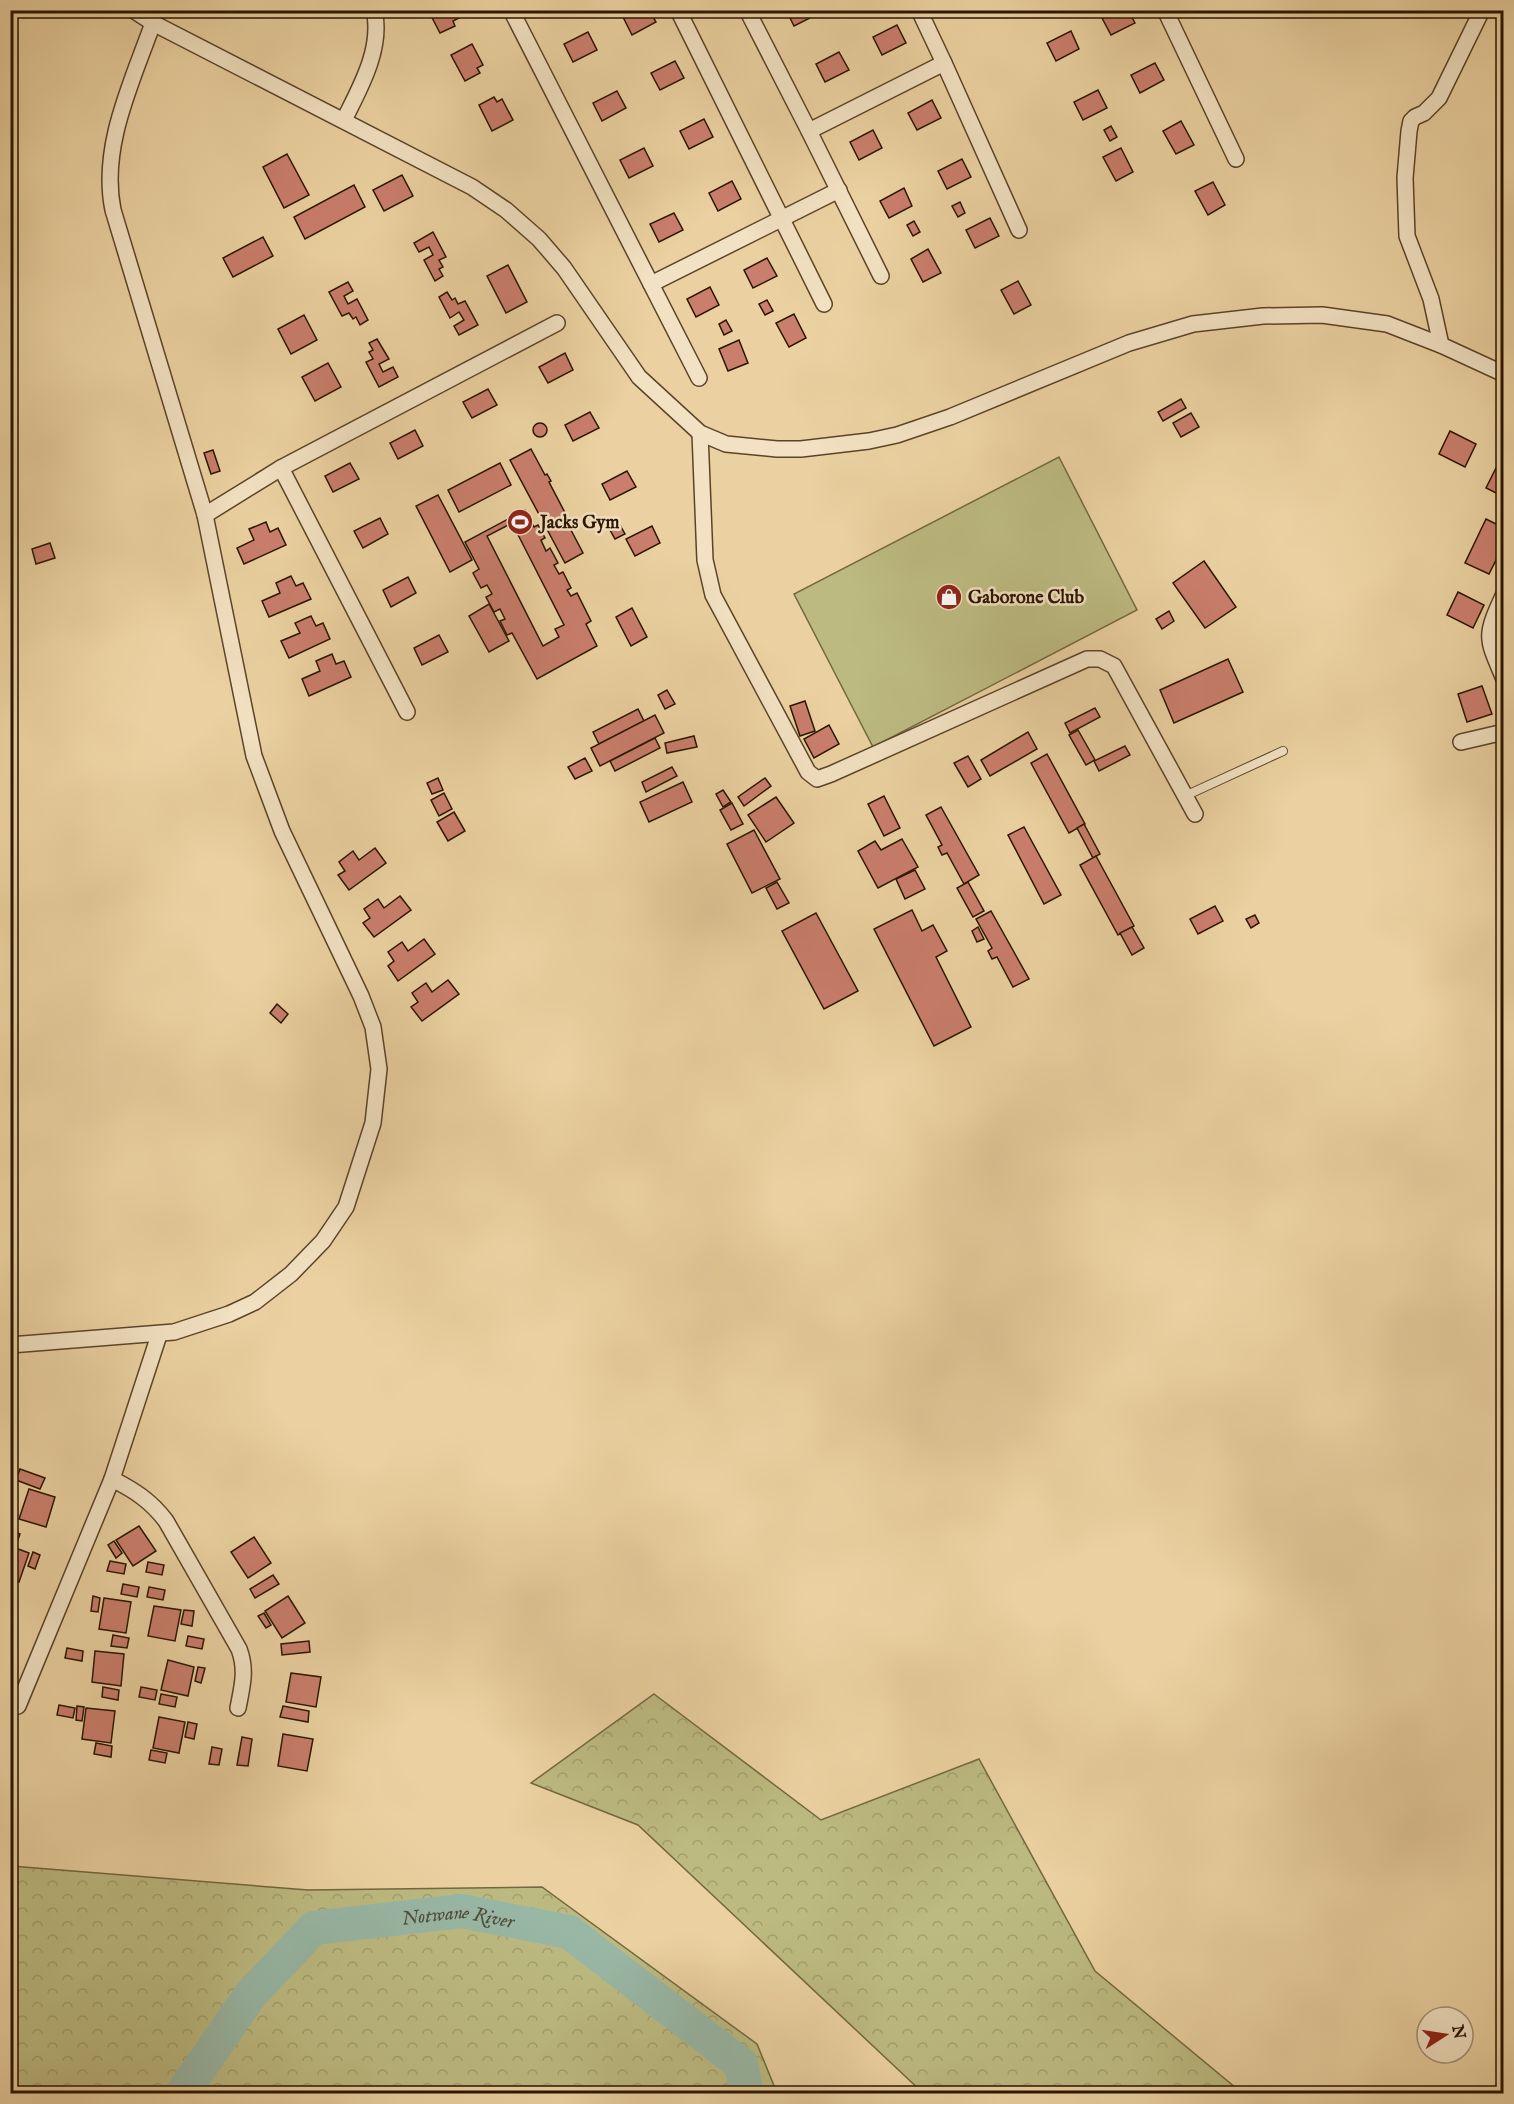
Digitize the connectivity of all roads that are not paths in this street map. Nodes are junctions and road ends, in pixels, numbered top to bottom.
1 (133, 10) edge
2 (374, 10) edge
3 (511, 10) edge
4 (678, 10) edge
5 (747, 10) edge
6 (919, 10) edge
7 (1165, 10) edge
8 (1482, 10) edge
9 (153, 22) junction
10 (944, 63) junction
11 (344, 120) junction
12 (809, 131) junction
13 (1236, 159) dead end
14 (838, 190) junction
15 (782, 219) junction
16 (1019, 230) dead end
17 (881, 276) dead end
18 (651, 284) junction
19 (824, 304) dead end
20 (557, 323) dead end
21 (1441, 345) junction
22 (1503, 374) edge
23 (699, 378) dead end
24 (700, 433) junction
25 (281, 468) junction
26 (205, 514) junction
27 (1503, 594) edge
28 (1503, 679) edge
29 (407, 712) dead end
30 (1503, 732) edge
31 (1461, 742) dead end
32 (1283, 751) dead end
33 (1185, 796) junction
34 (1196, 814) dead end
35 (159, 1335) junction
36 (10, 1345) edge
37 (112, 1479) junction
38 (18, 1706) dead end
39 (238, 1708) dead end

1 - 9 street
2 - 11 street
3 - 18 street
4 - 15 street
5 - 12 street
6 - 10 street
7 - 13 street
8 - 21 street
9 - 11 street
9 - 26 street
10 - 12 street
10 - 16 street
11 - 24 street
12 - 14 street
14 - 15 street
14 - 17 street
15 - 18 street
15 - 19 street
18 - 23 street
20 - 25 street
21 - 22 street
21 - 24 street
24 - 33 street
25 - 26 street
25 - 29 street
26 - 35 street
27 - 28 street
30 - 31 street
32 - 33 lane
33 - 34 street
35 - 36 street
35 - 37 street
37 - 38 street
37 - 39 street

